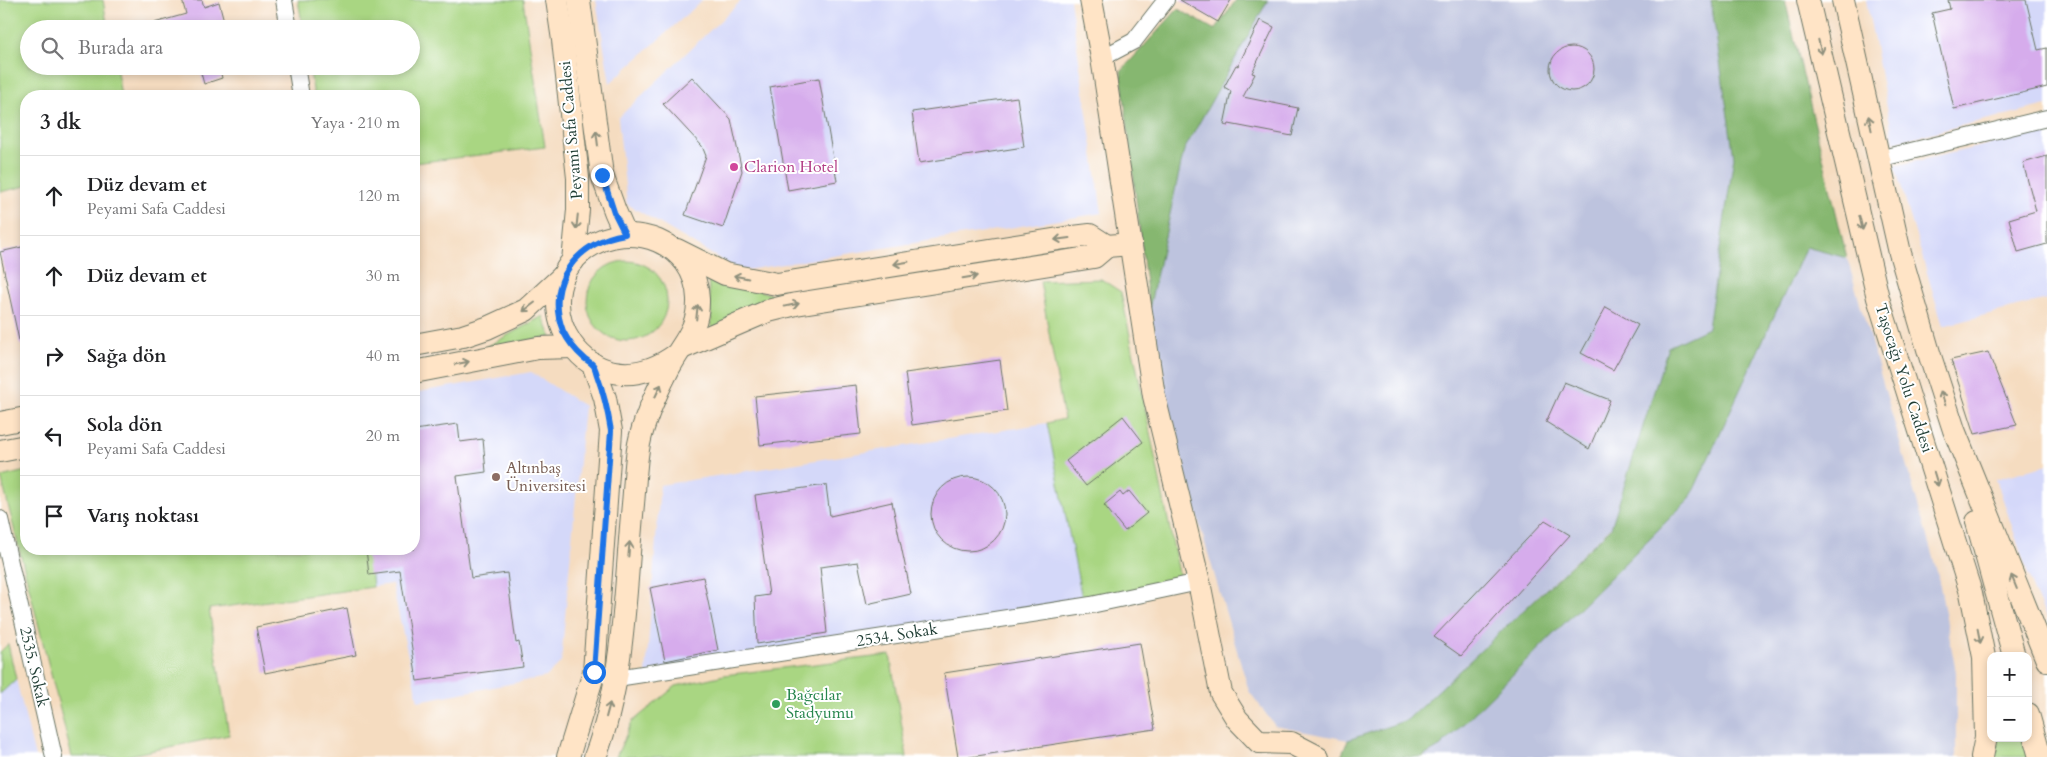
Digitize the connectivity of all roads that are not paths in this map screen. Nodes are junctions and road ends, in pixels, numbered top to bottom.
1 (284, 0) edge
2 (557, 0) edge
3 (579, 0) edge
4 (1091, 0) edge
5 (1166, 0) edge
6 (1808, 0) edge
7 (1843, 0) edge
8 (287, 20) edge
9 (1102, 58) junction
10 (298, 75) edge
11 (300, 90) edge
12 (2047, 118) edge
13 (1878, 160) junction
14 (1852, 184) junction
15 (625, 234) junction
16 (666, 244) junction
17 (1131, 244) junction
18 (1107, 246) junction
19 (569, 268) junction
20 (420, 344) edge
21 (573, 347) junction
22 (679, 352) junction
23 (593, 364) junction
24 (420, 371) edge
25 (20, 419) edge
26 (0, 423) edge
27 (1954, 430) junction
28 (20, 447) edge
29 (0, 451) edge
30 (0, 519) edge
31 (1199, 582) junction
32 (2013, 652) edge
33 (2047, 660) edge
34 (594, 672) junction
35 (617, 678) junction
36 (2032, 728) edge
37 (54, 757) edge
38 (568, 757) edge
39 (594, 757) edge
40 (1318, 757) edge
41 (1982, 757) edge
42 (2040, 757) edge

1 - 8 street
2 -> 19 main road, Peyami Safa Caddesi
15 -> 3 main road, Peyami Safa Caddesi
4 - 9 main road
5 - 9 street
6 -> 14 main road, Taşocağı Yolu Caddesi
13 -> 7 main road, Taşocağı Yolu Caddesi
9 - 17 main road
10 - 11 street
12 - 13 street
13 - 14 main road
27 -> 13 main road, Taşocağı Yolu Caddesi
14 -> 41 main road, Taşocağı Yolu Caddesi
15 - 16 main road
15 - 19 main road
18 -> 16 main road
22 -> 16 main road
17 - 18 main road
17 - 31 main road
22 -> 18 main road
19 -> 20 main road
19 - 21 main road
21 - 23 main road
24 -> 21 main road
22 - 23 main road
35 -> 22 main road
23 - 34 main road
25 - 26 main road
27 - 32 main road
33 -> 27 main road, Taşocağı Yolu Caddesi
28 - 29 main road
30 - 37 street, 2535. Sokak
31 - 35 street, 2534. Sokak
31 - 40 main road
34 - 35 street, 2534. Sokak
34 - 38 main road
39 -> 35 main road
36 - 42 main road

